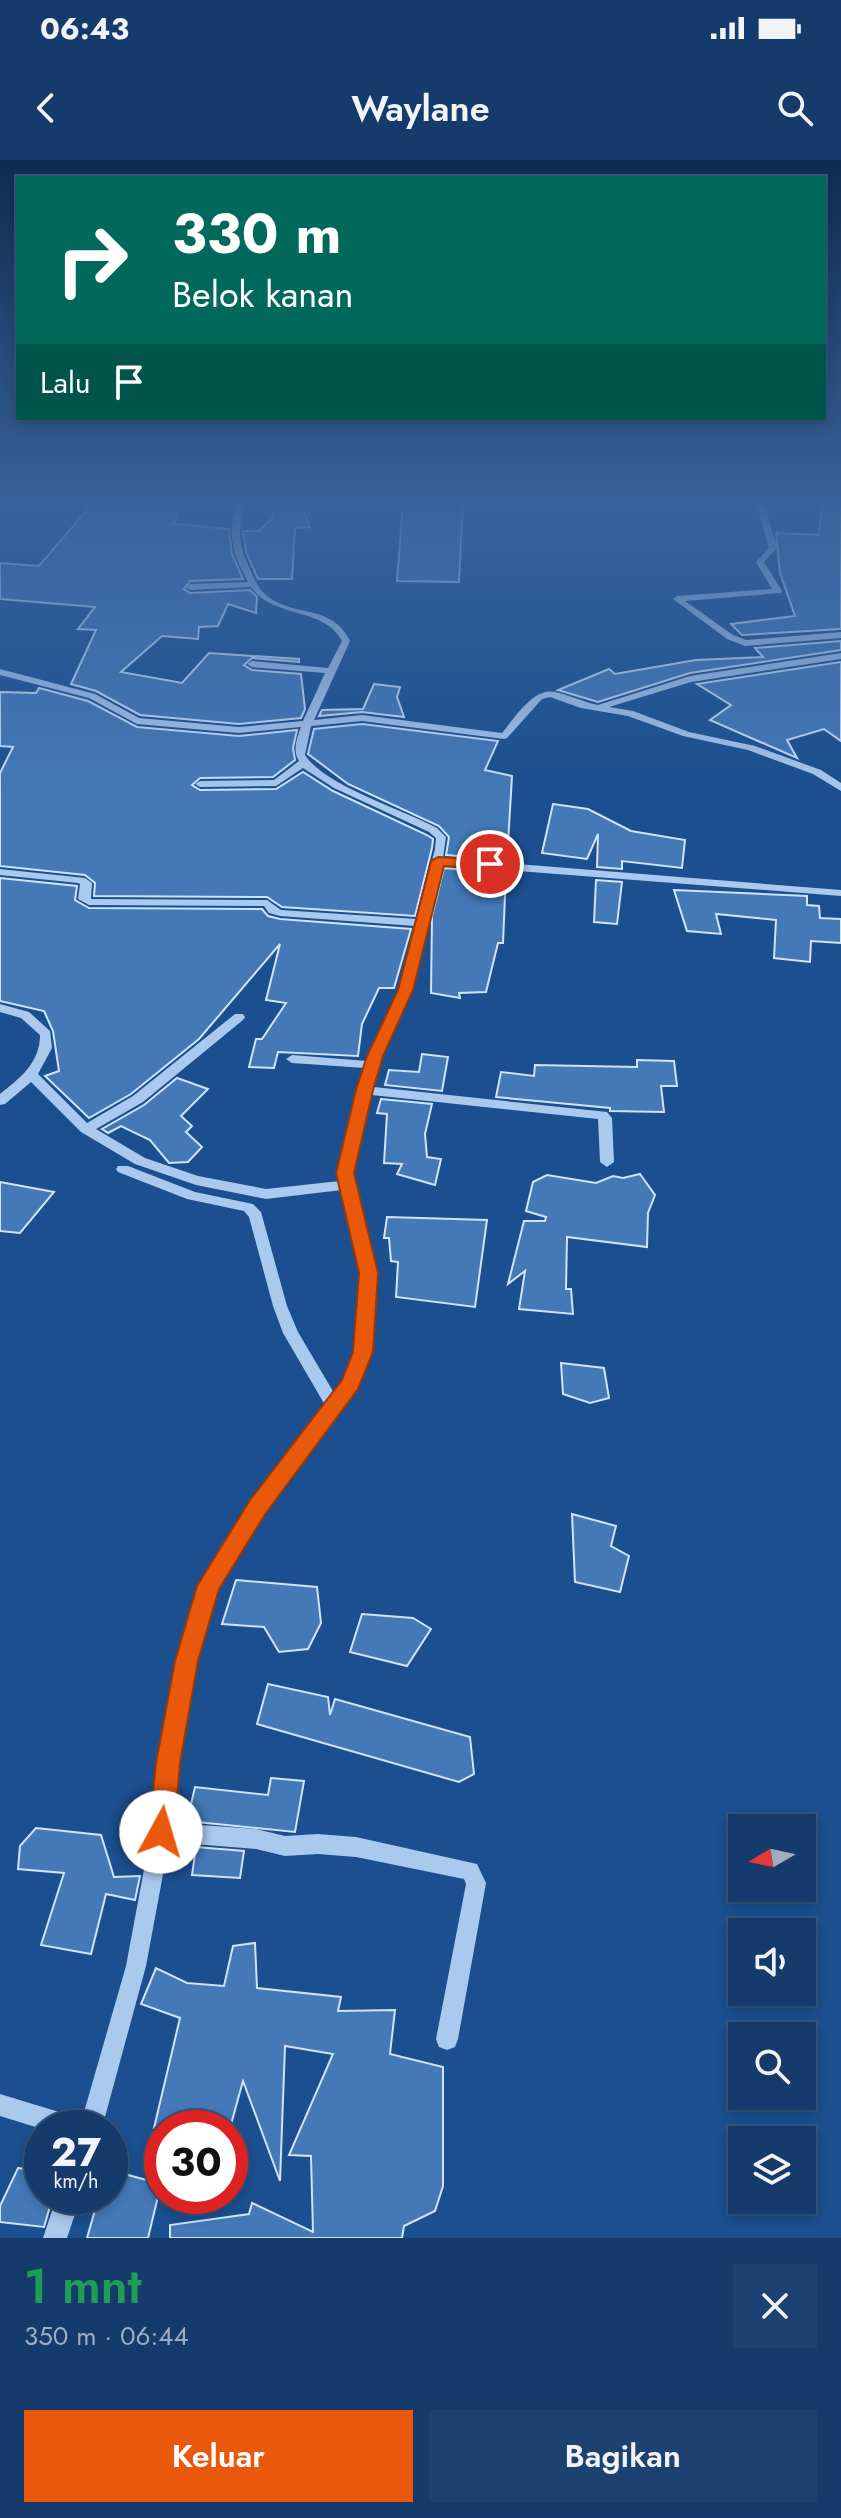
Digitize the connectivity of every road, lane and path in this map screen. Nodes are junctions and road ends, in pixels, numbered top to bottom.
1 (267, 600) edge
2 (678, 600) edge
3 (841, 635) edge
4 (841, 656) edge
5 (252, 664) dead end
6 (331, 671) junction
7 (0, 672) edge
8 (598, 708) junction
9 (308, 722) junction
10 (303, 763) junction
11 (200, 784) dead end
12 (841, 788) edge
13 (438, 861) junction
14 (0, 872) edge
15 (841, 893) edge
16 (424, 923) junction
17 (0, 1008) edge
18 (239, 1017) dead end
19 (292, 1059) dead end
20 (372, 1065) junction
21 (31, 1075) junction
22 (364, 1090) junction
23 (0, 1101) edge
24 (86, 1129) junction
25 (607, 1162) dead end
26 (123, 1169) dead end
27 (346, 1185) junction
28 (334, 1407) junction
29 (161, 1832) junction
30 (447, 2039) dead end
31 (0, 2105) edge
32 (96, 2110) edge
33 (24, 2112) edge
34 (63, 2214) edge
35 (55, 2238) edge

1 - 6 street
2 - 3 street
4 - 8 street
5 - 6 street
6 - 9 street
7 - 9 street
8 - 9 street
8 - 12 street
9 - 10 street
10 - 11 street
10 - 13 street
13 - 15 street
13 - 16 street
14 - 16 street
16 - 20 street
17 - 21 street
18 - 24 street
19 - 20 street
20 - 22 street
21 - 23 street
21 - 24 street
22 - 25 street
22 - 27 street
24 - 27 street
26 - 28 street
27 - 28 street
28 - 29 street
29 - 30 street
29 - 32 street
31 - 33 street
34 - 35 street

